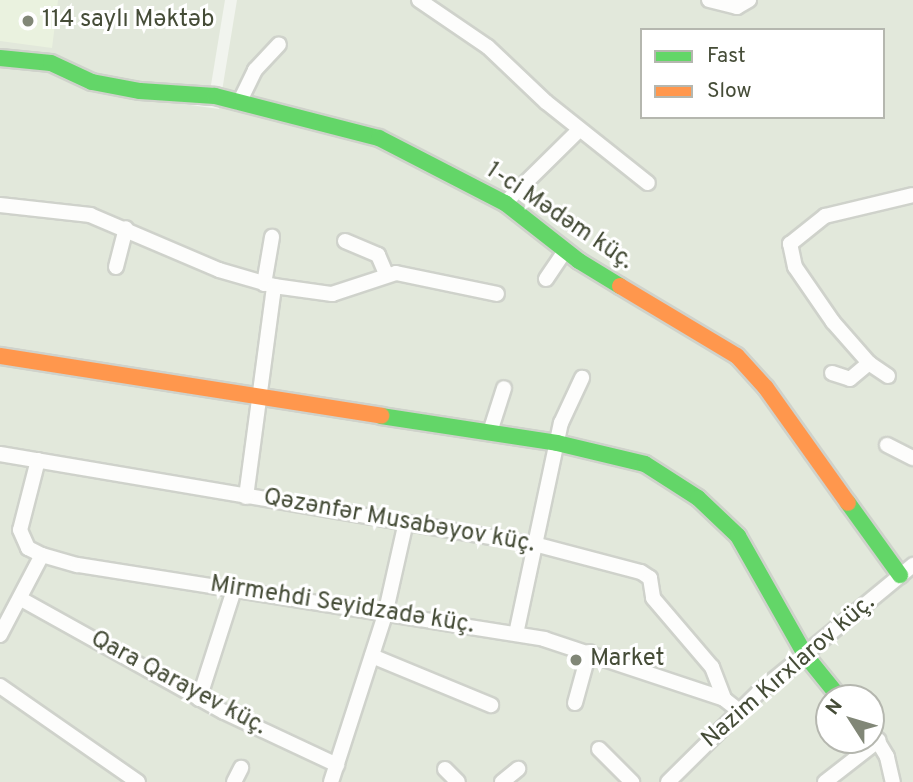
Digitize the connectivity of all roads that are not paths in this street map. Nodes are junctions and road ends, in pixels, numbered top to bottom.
1 (419, 0) edge
2 (709, 0) edge
3 (749, 0) edge
4 (279, 44) dead end
5 (0, 58) edge
6 (239, 103) junction
7 (579, 130) junction
8 (648, 183) dead end
9 (913, 195) edge
10 (505, 203) junction
11 (0, 205) edge
12 (126, 228) junction
13 (272, 237) dead end
14 (345, 241) dead end
15 (565, 251) junction
16 (116, 267) dead end
17 (386, 274) junction
18 (546, 279) dead end
19 (269, 285) junction
20 (498, 294) dead end
21 (0, 356) edge
22 (869, 363) junction
23 (832, 373) dead end
24 (888, 376) dead end
25 (582, 378) dead end
26 (504, 388) dead end
27 (259, 395) junction
28 (490, 432) junction
29 (557, 443) junction
30 (887, 445) dead end
31 (0, 454) edge
32 (913, 458) edge
33 (38, 460) junction
34 (246, 497) junction
35 (406, 522) junction
36 (538, 545) junction
37 (42, 555) junction
38 (909, 570) edge
39 (234, 590) junction
40 (21, 599) junction
41 (385, 615) junction
42 (516, 634) junction
43 (0, 635) edge
44 (589, 652) junction
45 (372, 656) junction
46 (806, 656) junction
47 (829, 684) edge
48 (0, 686) edge
49 (199, 699) junction
50 (724, 699) junction
51 (575, 703) dead end
52 (491, 705) dead end
53 (738, 710) junction
54 (598, 749) dead end
55 (855, 754) edge
56 (882, 754) edge
57 (337, 765) junction
58 (241, 768) dead end
59 (445, 769) dead end
60 (518, 769) dead end
61 (138, 782) edge
62 (234, 782) edge
63 (331, 782) edge
64 (458, 782) edge
65 (502, 782) edge
66 (632, 782) edge
67 (668, 782) edge
68 (825, 782) edge
69 (893, 782) edge

1 - 7 street
2 - 3 street
4 - 6 street
5 - 6 street, 1-ci Mədəm küç.
6 - 10 street, 1-ci Mədəm küç.
7 - 8 street
7 - 10 street
9 - 22 street
10 - 15 street, 1-ci Mədəm küç.
11 - 12 street
12 - 16 street
12 - 19 street
13 - 19 street
14 - 17 street
15 - 18 street
15 - 38 street, 1-ci Mədəm küç.
17 - 19 street
17 - 20 street
19 - 27 street
21 - 27 street
22 - 23 street
22 - 24 street
25 - 29 street
26 - 28 street
27 - 28 street
27 - 34 street
28 - 29 street
29 - 36 street
29 - 46 street
30 - 32 street
31 - 33 street, Qəzənfər Musabəyov küç.
33 - 34 street, Qəzənfər Musabəyov küç.
33 - 37 street
34 - 35 street, Qəzənfər Musabəyov küç.
35 - 36 street, Qəzənfər Musabəyov küç.
35 - 41 street
36 - 42 street
36 - 50 street, Qəzənfər Musabəyov küç.
37 - 39 street, Mirmehdi Seyidzadə küç.
37 - 40 street
38 - 46 street, Nazim Kırxlarov küç.
39 - 41 street, Mirmehdi Seyidzadə küç.
39 - 49 street
40 - 43 street
40 - 49 street, Qara Qarayev küç.
41 - 42 street, Mirmehdi Seyidzadə küç.
41 - 45 street
42 - 44 street, Mirmehdi Seyidzadə küç.
44 - 50 street, Mirmehdi Seyidzadə küç.
44 - 51 street
45 - 52 street
45 - 57 street
46 - 47 street
46 - 53 street, Nazim Kırxlarov küç.
48 - 61 street
49 - 57 street, Qara Qarayev küç.
50 - 53 street, Mirmehdi Seyidzadə küç.
53 - 67 street, Nazim Kırxlarov küç.
54 - 66 street
55 - 68 street
56 - 69 street
57 - 63 street
58 - 62 street
59 - 64 street
60 - 65 street

